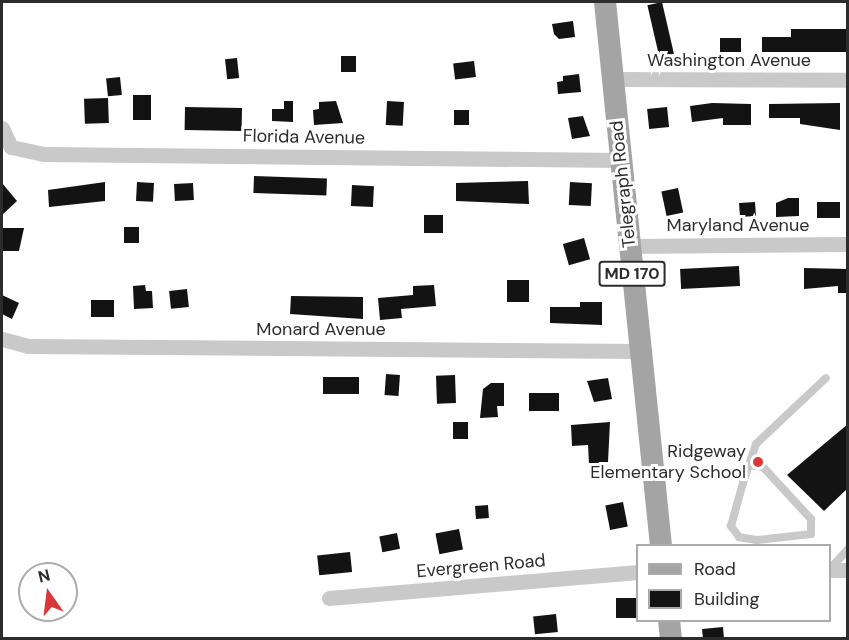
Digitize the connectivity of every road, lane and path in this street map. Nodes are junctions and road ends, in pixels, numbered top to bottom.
1 (604, 2) edge
2 (611, 80) junction
3 (848, 80) edge
4 (2, 128) edge
5 (620, 160) junction
6 (848, 244) edge
7 (629, 246) junction
8 (2, 339) edge
9 (640, 351) junction
10 (826, 378) dead end
11 (749, 465) junction
12 (757, 543) edge
13 (661, 544) edge
14 (848, 549) edge
15 (831, 568) edge
16 (831, 569) edge
17 (848, 570) edge
18 (636, 572) edge
19 (329, 598) dead end
20 (669, 622) edge
21 (671, 639) edge

1 - 2 main road, Telegraph Road / MD 170
2 - 3 street, Washington Avenue
2 - 5 main road, Telegraph Road / MD 170
4 - 5 street, Florida Avenue
5 - 7 main road, Telegraph Road / MD 170
6 - 7 street, Maryland Avenue
7 - 9 main road, Telegraph Road / MD 170
8 - 9 street, Monard Avenue
9 - 13 main road, Telegraph Road / MD 170
10 - 11 lane
11 - 12 lane
11 - 12 lane
14 - 15 lane
16 - 17 street
18 - 19 street, Evergreen Road
20 - 21 main road

